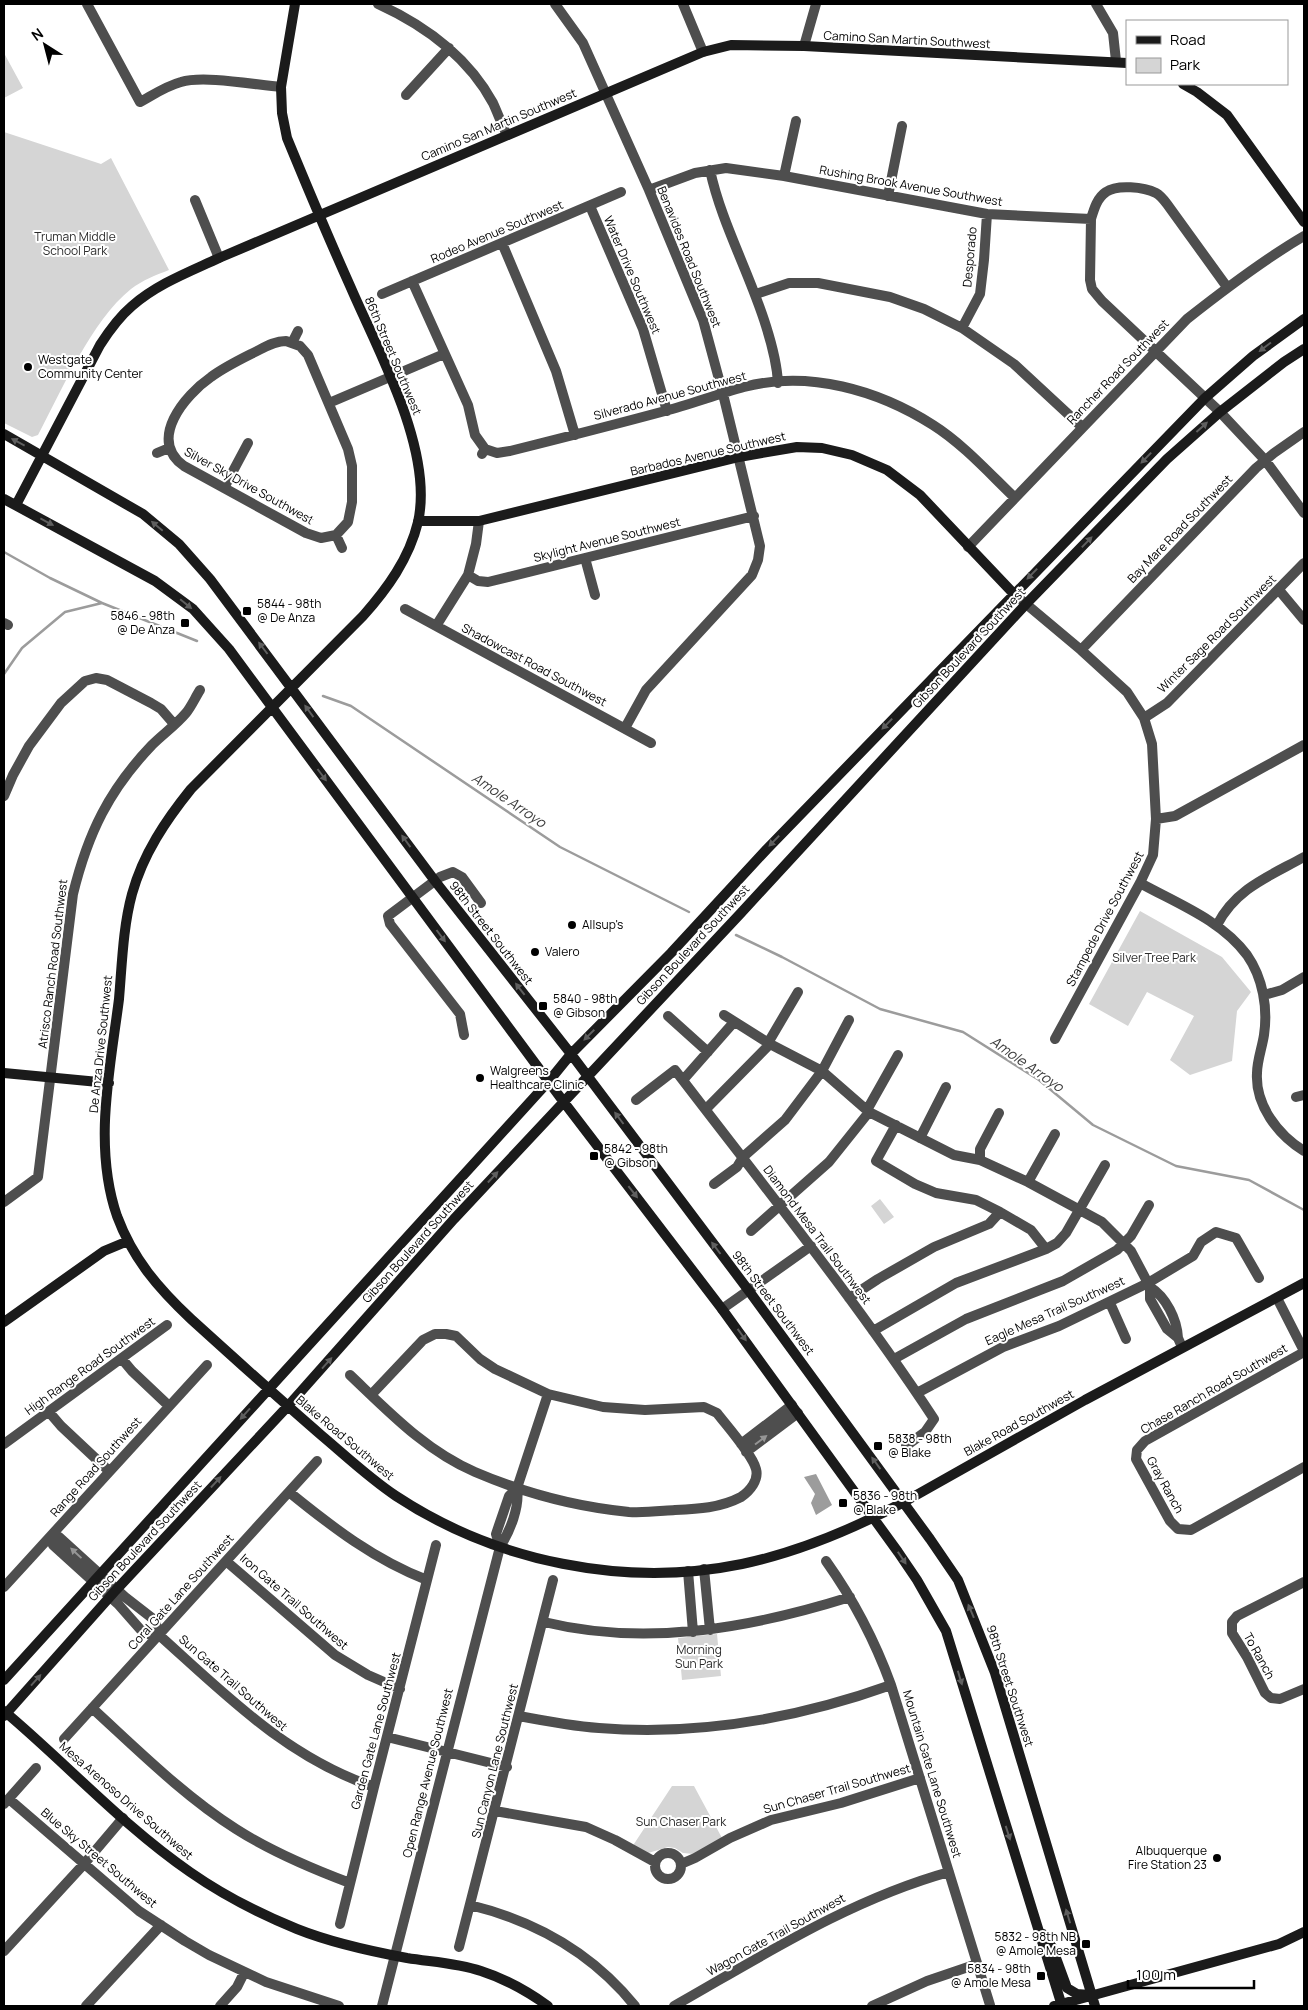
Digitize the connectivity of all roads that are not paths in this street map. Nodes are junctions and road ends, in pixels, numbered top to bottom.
1 (87, 4) edge
2 (295, 4) edge
3 (378, 4) edge
4 (555, 4) edge
5 (683, 4) edge
6 (816, 4) edge
7 (1096, 4) edge
8 (804, 46) junction
9 (449, 48) junction
10 (703, 52) junction
11 (1116, 62) junction
12 (1126, 63) edge
13 (1185, 85) edge
14 (281, 87) junction
15 (606, 93) junction
16 (406, 95) dead end
17 (796, 121) dead end
18 (902, 126) dead end
19 (507, 135) junction
20 (710, 170) junction
21 (784, 176) junction
22 (649, 190) junction
23 (621, 192) dead end
24 (888, 196) junction
25 (195, 200) dead end
26 (590, 206) junction
27 (986, 214) junction
28 (318, 215) junction
29 (1091, 219) junction
30 (1304, 222) edge
31 (1304, 236) edge
32 (502, 243) junction
33 (219, 258) junction
34 (412, 281) junction
35 (1227, 287) junction
36 (382, 294) dead end
37 (756, 294) junction
38 (1304, 319) edge
39 (962, 328) junction
40 (298, 331) dead end
41 (292, 343) junction
42 (1304, 349) edge
43 (1155, 351) junction
44 (444, 354) junction
45 (390, 378) junction
46 (778, 382) junction
47 (724, 394) junction
48 (1205, 398) junction
49 (329, 403) junction
50 (667, 411) junction
51 (1220, 412) junction
52 (1082, 427) junction
53 (1304, 432) edge
54 (4, 434) edge
55 (574, 435) junction
56 (248, 443) dead end
57 (169, 448) junction
58 (157, 453) dead end
59 (41, 454) junction
60 (739, 457) junction
61 (1265, 460) junction
62 (224, 488) junction
63 (1015, 498) junction
64 (4, 499) edge
65 (16, 505) junction
66 (1304, 514) edge
67 (754, 516) junction
68 (418, 521) junction
69 (479, 521) junction
70 (336, 535) junction
71 (968, 547) junction
72 (342, 548) dead end
73 (585, 558) junction
74 (1304, 563) edge
75 (468, 575) junction
76 (1279, 590) junction
77 (1014, 593) junction
78 (595, 595) dead end
79 (1026, 604) junction
80 (405, 609) dead end
81 (1304, 620) edge
82 (436, 626) junction
83 (1081, 650) junction
84 (292, 688) junction
85 (200, 690) dead end
86 (272, 708) junction
87 (1144, 718) junction
88 (174, 724) junction
89 (624, 728) junction
90 (651, 743) dead end
91 (1304, 746) edge
92 (4, 796) edge
93 (1156, 819) junction
94 (1304, 857) edge
95 (435, 881) junction
96 (1140, 883) junction
97 (412, 897) junction
98 (481, 903) dead end
99 (1217, 925) junction
100 (1304, 977) edge
101 (798, 992) dead end
102 (1264, 996) junction
103 (668, 1016) dead end
104 (724, 1016) dead end
105 (849, 1020) dead end
106 (734, 1022) junction
107 (464, 1035) dead end
108 (1055, 1039) dead end
109 (769, 1044) junction
110 (708, 1052) junction
111 (571, 1054) junction
112 (898, 1054) dead end
113 (822, 1071) junction
114 (4, 1073) edge
115 (588, 1076) junction
116 (52, 1077) junction
117 (683, 1080) junction
118 (549, 1081) junction
119 (109, 1083) junction
120 (946, 1087) dead end
121 (636, 1100) dead end
122 (563, 1101) junction
123 (706, 1109) junction
124 (868, 1111) junction
125 (999, 1113) dead end
126 (896, 1125) junction
127 (1055, 1134) dead end
128 (920, 1138) junction
129 (1304, 1150) edge
130 (743, 1157) junction
131 (980, 1160) junction
132 (1105, 1165) dead end
133 (1028, 1182) junction
134 (714, 1184) dead end
135 (4, 1202) edge
136 (779, 1204) junction
137 (1149, 1205) dead end
138 (1080, 1210) junction
139 (1000, 1212) junction
140 (751, 1231) dead end
141 (128, 1241) junction
142 (1124, 1243) junction
143 (811, 1246) junction
144 (1046, 1249) junction
145 (1259, 1278) dead end
146 (1304, 1283) edge
147 (1149, 1285) junction
148 (749, 1291) junction
149 (849, 1298) junction
150 (1277, 1298) junction
151 (1110, 1303) junction
152 (722, 1309) junction
153 (4, 1322) edge
154 (167, 1325) dead end
155 (872, 1331) junction
156 (1126, 1339) dead end
157 (1180, 1342) junction
158 (1304, 1352) edge
159 (122, 1358) junction
160 (894, 1359) junction
161 (207, 1365) dead end
162 (350, 1376) dead end
163 (268, 1389) junction
164 (917, 1393) junction
165 (548, 1394) junction
166 (371, 1395) junction
167 (278, 1398) joint
168 (169, 1406) junction
169 (288, 1406) junction
170 (795, 1409) junction
171 (49, 1412) junction
172 (4, 1444) edge
173 (906, 1446) dead end
174 (743, 1448) junction
175 (1137, 1450) joint
176 (317, 1461) dead end
177 (1304, 1467) edge
178 (109, 1471) junction
179 (517, 1488) junction
180 (288, 1492) junction
181 (904, 1502) junction
182 (875, 1518) junction
183 (50, 1537) junction
184 (436, 1545) dead end
185 (500, 1547) junction
186 (226, 1560) junction
187 (826, 1561) dead end
188 (704, 1570) junction
189 (688, 1571) junction
190 (96, 1578) junction
191 (427, 1580) junction
192 (553, 1580) dead end
193 (1304, 1582) edge
194 (4, 1586) edge
195 (113, 1593) junction
196 (850, 1597) junction
197 (708, 1601) junction
198 (690, 1603) junction
199 (144, 1612) junction
200 (544, 1622) junction
201 (134, 1623) junction
202 (710, 1630) junction
203 (693, 1632) junction
204 (159, 1635) junction
205 (4, 1680) edge
206 (891, 1685) junction
207 (400, 1688) junction
208 (1304, 1689) edge
209 (92, 1708) junction
210 (5, 1714) edge
211 (519, 1716) junction
212 (387, 1737) junction
213 (64, 1740) dead end
214 (446, 1751) junction
215 (507, 1767) junction
216 (36, 1768) dead end
217 (920, 1778) junction
218 (374, 1787) junction
219 (6, 1801) edge
220 (495, 1811) junction
221 (123, 1818) junction
222 (655, 1862) junction
223 (84, 1864) junction
224 (681, 1864) junction
225 (949, 1872) junction
226 (350, 1884) junction
227 (470, 1905) junction
228 (1036, 1923) junction
229 (340, 1924) dead end
230 (160, 1925) junction
231 (1304, 1932) edge
232 (460, 1947) dead end
233 (4, 1951) edge
234 (395, 1955) junction
235 (977, 1964) junction
236 (244, 1973) junction
237 (1094, 2001) edge
238 (990, 2005) dead end
239 (86, 2006) edge
240 (220, 2006) edge
241 (339, 2006) edge
242 (382, 2006) edge
243 (548, 2006) edge
244 (635, 2006) edge
245 (674, 2006) edge
246 (872, 2006) edge
247 (1059, 2006) edge

1 - 14 street
2 - 14 street, 86th Street Southwest
3 - 9 street
4 - 15 street, Benavides Road Southwest
5 - 10 street
6 - 8 street
7 - 11 street
8 - 10 street, Camino San Martin Southwest
8 - 11 street, Camino San Martin Southwest
9 - 16 street
9 - 19 street
10 - 15 street, Camino San Martin Southwest
11 - 12 street, Camino San Martin Southwest
13 - 30 street
14 - 28 street, 86th Street Southwest
15 - 19 street, Camino San Martin Southwest
15 - 22 street, Benavides Road Southwest
17 - 21 street
18 - 24 street
19 - 28 street, Camino San Martin Southwest
20 - 21 street, Rushing Brook Avenue Southwest
20 - 22 street, Rushing Brook Avenue Southwest
20 - 37 street
21 - 24 street, Rushing Brook Avenue Southwest
22 - 47 street, Benavides Road Southwest
23 - 26 street, Rodeo Avenue Southwest
24 - 27 street, Rushing Brook Avenue Southwest
25 - 33 street
26 - 32 street, Rodeo Avenue Southwest
26 - 50 street, Water Drive Southwest
27 - 29 street, Rushing Brook Avenue Southwest
27 - 39 street, Desporado
28 - 33 street, Camino San Martin Southwest
28 - 45 street, 86th Street Southwest
29 - 35 street
29 - 43 street
31 - 35 street, Rancher Road Southwest
32 - 34 street, Rodeo Avenue Southwest
32 - 55 street
33 - 59 street, Camino San Martin Southwest
34 - 36 street, Rodeo Avenue Southwest
34 - 44 street
35 - 43 street, Rancher Road Southwest
37 - 39 street
37 - 46 street
38 -> 48 street, Gibson Boulevard Southwest
39 - 52 street
40 - 41 street
41 - 49 street
41 - 57 street
42 - 51 street, Gibson Boulevard Southwest
43 - 48 street
43 - 52 street, Rancher Road Southwest
44 - 45 street
44 - 55 street, Silverado Avenue Southwest
45 - 49 street
45 - 68 street, 86th Street Southwest
46 - 47 street, Silverado Avenue Southwest
46 - 63 street, Silverado Avenue Southwest
47 - 50 street, Silverado Avenue Southwest
47 - 60 street, Benavides Road Southwest
48 - 51 street
48 -> 77 street, Gibson Boulevard Southwest
49 - 70 street
50 - 55 street, Silverado Avenue Southwest
51 - 61 street
79 -> 51 street, Gibson Boulevard Southwest
52 - 63 street, Rancher Road Southwest
53 - 61 street, Bay Mare Road Southwest
59 -> 54 street, 98th Street Southwest
56 - 62 street
57 - 58 street, Silver Sky Drive Southwest
57 - 62 street, Silver Sky Drive Southwest
59 - 65 street, Camino San Martin Southwest
84 -> 59 street, 98th Street Southwest
60 - 67 street, Benavides Road Southwest
60 - 69 street, Barbados Avenue Southwest
60 - 71 street, Barbados Avenue Southwest
61 - 66 street
61 - 83 street, Bay Mare Road Southwest
62 - 70 street, Silver Sky Drive Southwest
63 - 71 street, Rancher Road Southwest
64 - 65 street
65 -> 86 street
67 - 73 street, Skylight Avenue Southwest
67 - 89 street, Benavides Road Southwest
68 - 69 street, Barbados Avenue Southwest
68 - 84 street, 86th Street Southwest
69 - 75 street
70 - 72 street
71 - 77 street, Barbados Avenue Southwest
73 - 75 street, Skylight Avenue Southwest
73 - 78 street
74 - 76 street, Winter Sage Road Southwest
75 - 82 street
76 - 81 street
76 - 87 street, Winter Sage Road Southwest
77 - 79 street, Stampede Drive Southwest
77 -> 111 street, Gibson Boulevard Southwest
79 - 83 street, Stampede Drive Southwest
79 - 115 street, Gibson Boulevard Southwest
80 - 82 street, Shadowcast Road Southwest
82 - 89 street, Shadowcast Road Southwest
83 - 87 street, Stampede Drive Southwest
84 - 86 street, De Anza Drive Southwest
95 -> 84 street, 98th Street Southwest
85 - 88 street, Atrisco Ranch Road Southwest
86 -> 97 street
86 - 119 street, De Anza Drive Southwest
87 - 93 street, Stampede Drive Southwest
88 - 92 street
88 - 116 street, Atrisco Ranch Road Southwest
89 - 90 street, Shadowcast Road Southwest
91 - 93 street
93 - 96 street, Stampede Drive Southwest
94 - 99 street
95 - 97 street
95 - 98 street
111 -> 95 street, 98th Street Southwest
96 - 99 street
96 - 108 street, Stampede Drive Southwest
97 - 107 street
97 -> 118 street
99 - 102 street
100 - 102 street
101 - 109 street
102 - 129 street
103 - 110 street
104 - 106 street
105 - 113 street
106 - 109 street
106 - 110 street
109 - 113 street
109 - 123 street
110 - 117 street
111 - 115 street, 98th Street Southwest
111 - 118 street, Gibson Boulevard Southwest
112 - 124 street
113 - 124 street
113 - 130 street
114 - 116 street
115 - 122 street, Gibson Boulevard Southwest
148 -> 115 street, 98th Street Southwest
116 - 119 street
116 - 135 street, Atrisco Ranch Road Southwest
117 - 121 street, Diamond Mesa Trail Southwest
117 - 123 street, Diamond Mesa Trail Southwest
118 - 122 street
118 - 163 street, Gibson Boulevard Southwest
119 - 141 street, De Anza Drive Southwest
120 - 128 street
122 -> 152 street
169 -> 122 street, Gibson Boulevard Southwest
123 - 130 street, Diamond Mesa Trail Southwest
124 - 126 street
124 - 136 street
125 - 131 street
126 - 128 street
126 - 139 street
127 - 133 street
128 - 131 street
130 - 134 street
130 - 136 street, Diamond Mesa Trail Southwest
131 - 133 street
132 - 138 street
133 - 138 street
136 - 140 street
136 - 143 street, Diamond Mesa Trail Southwest
137 - 142 street
138 - 142 street
138 - 144 street
139 - 144 street
139 - 149 street
141 - 153 street
141 - 163 street, De Anza Drive Southwest
142 - 147 street
142 - 160 street
143 - 148 street
143 - 149 street, Diamond Mesa Trail Southwest
144 - 155 street
145 - 147 street, Eagle Mesa Trail Southwest
146 - 150 street, Blake Road Southwest
147 - 151 street, Eagle Mesa Trail Southwest
147 - 157 street
148 - 152 street
181 -> 148 street, 98th Street Southwest
149 - 155 street, Diamond Mesa Trail Southwest
150 - 157 street, Blake Road Southwest
150 - 158 street
151 - 156 street
151 - 164 street, Eagle Mesa Trail Southwest
152 -> 170 street
154 - 159 street, High Range Road Southwest
155 - 160 street, Diamond Mesa Trail Southwest
157 - 181 street, Blake Road Southwest
158 - 175 street, Chase Ranch Road Southwest
159 - 168 street
159 - 171 street, High Range Road Southwest
160 - 164 street, Diamond Mesa Trail Southwest
161 - 168 street, Range Road Southwest
162 - 166 street
163 - 167 street, De Anza Drive Southwest
163 -> 190 street, Gibson Boulevard Southwest
164 - 173 street, Diamond Mesa Trail Southwest
165 - 166 street
165 - 174 street
165 - 179 street, Open Range Avenue Southwest
166 - 179 street
167 - 169 street, Blake Road Southwest
168 - 178 street, Range Road Southwest
169 - 185 street, Blake Road Southwest
195 -> 169 street, Gibson Boulevard Southwest
170 - 174 street
170 - 182 street
171 - 172 street, High Range Road Southwest
171 - 178 street
174 - 179 street
175 - 177 street, Gray Ranch
176 - 180 street, Coral Gate Lane Southwest
178 - 183 street, Range Road Southwest
179 - 185 street, Open Range Avenue Southwest
180 - 186 street, Coral Gate Lane Southwest
180 - 191 street
181 - 182 street, Blake Road Southwest
237 -> 181 street, 98th Street Southwest
182 - 188 street, Blake Road Southwest
182 -> 228 street
183 - 190 street
183 - 194 street, Range Road Southwest
184 - 191 street, Garden Gate Lane Southwest
185 - 189 street, Blake Road Southwest
185 - 214 street, Open Range Avenue Southwest
186 - 204 street, Coral Gate Lane Southwest
186 - 207 street, Iron Gate Trail Southwest
187 - 196 street, Mountain Gate Lane Southwest
188 - 189 street, Blake Road Southwest
188 - 197 street
189 - 198 street
190 - 195 street
190 - 205 street, Gibson Boulevard Southwest
191 - 207 street, Garden Gate Lane Southwest
192 - 200 street, Sun Canyon Lane Southwest
193 - 208 street, To Ranch
195 - 199 street, Sun Gate Trail Southwest
195 - 201 street, Sun Gate Trail Southwest
210 -> 195 street, Gibson Boulevard Southwest
196 - 202 street
196 - 206 street, Mountain Gate Lane Southwest
197 - 198 street
197 - 202 street
198 - 203 street
199 - 201 street
199 - 204 street, Sun Gate Trail Southwest
200 - 203 street
200 - 211 street, Sun Canyon Lane Southwest
201 - 204 street, Sun Gate Trail Southwest
202 - 203 street
204 - 209 street, Coral Gate Lane Southwest
204 - 218 street, Sun Gate Trail Southwest
206 - 211 street
206 - 217 street, Mountain Gate Lane Southwest
207 - 212 street, Garden Gate Lane Southwest
209 - 213 street, Coral Gate Lane Southwest
209 - 226 street
210 - 221 street, Mesa Arenoso Drive Southwest
211 - 215 street, Sun Canyon Lane Southwest
212 - 214 street
212 - 218 street, Garden Gate Lane Southwest
214 - 215 street
214 - 234 street, Open Range Avenue Southwest
215 - 220 street, Sun Canyon Lane Southwest
216 - 219 street
217 - 224 street, Sun Chaser Trail Southwest
217 - 225 street, Mountain Gate Lane Southwest
218 - 226 street, Garden Gate Lane Southwest
219 - 223 street, Blue Sky Street Southwest
220 - 222 street
220 - 227 street, Sun Canyon Lane Southwest
221 - 223 street
221 - 234 street, Mesa Arenoso Drive Southwest
222 - 224 street
222 - 224 street
223 - 230 street, Blue Sky Street Southwest
223 - 233 street
225 - 235 street, Mountain Gate Lane Southwest
225 - 245 street, Wagon Gate Trail Southwest
226 - 229 street, Garden Gate Lane Southwest
227 - 232 street, Sun Canyon Lane Southwest
227 - 244 street
228 - 237 street
228 - 247 street
230 - 236 street, Blue Sky Street Southwest
230 - 239 street
231 - 237 street
234 - 242 street, Open Range Avenue Southwest
234 - 243 street, Mesa Arenoso Drive Southwest
235 - 238 street, Mountain Gate Lane Southwest
235 - 246 street
236 - 240 street
236 - 241 street, Blue Sky Street Southwest
237 - 247 street

